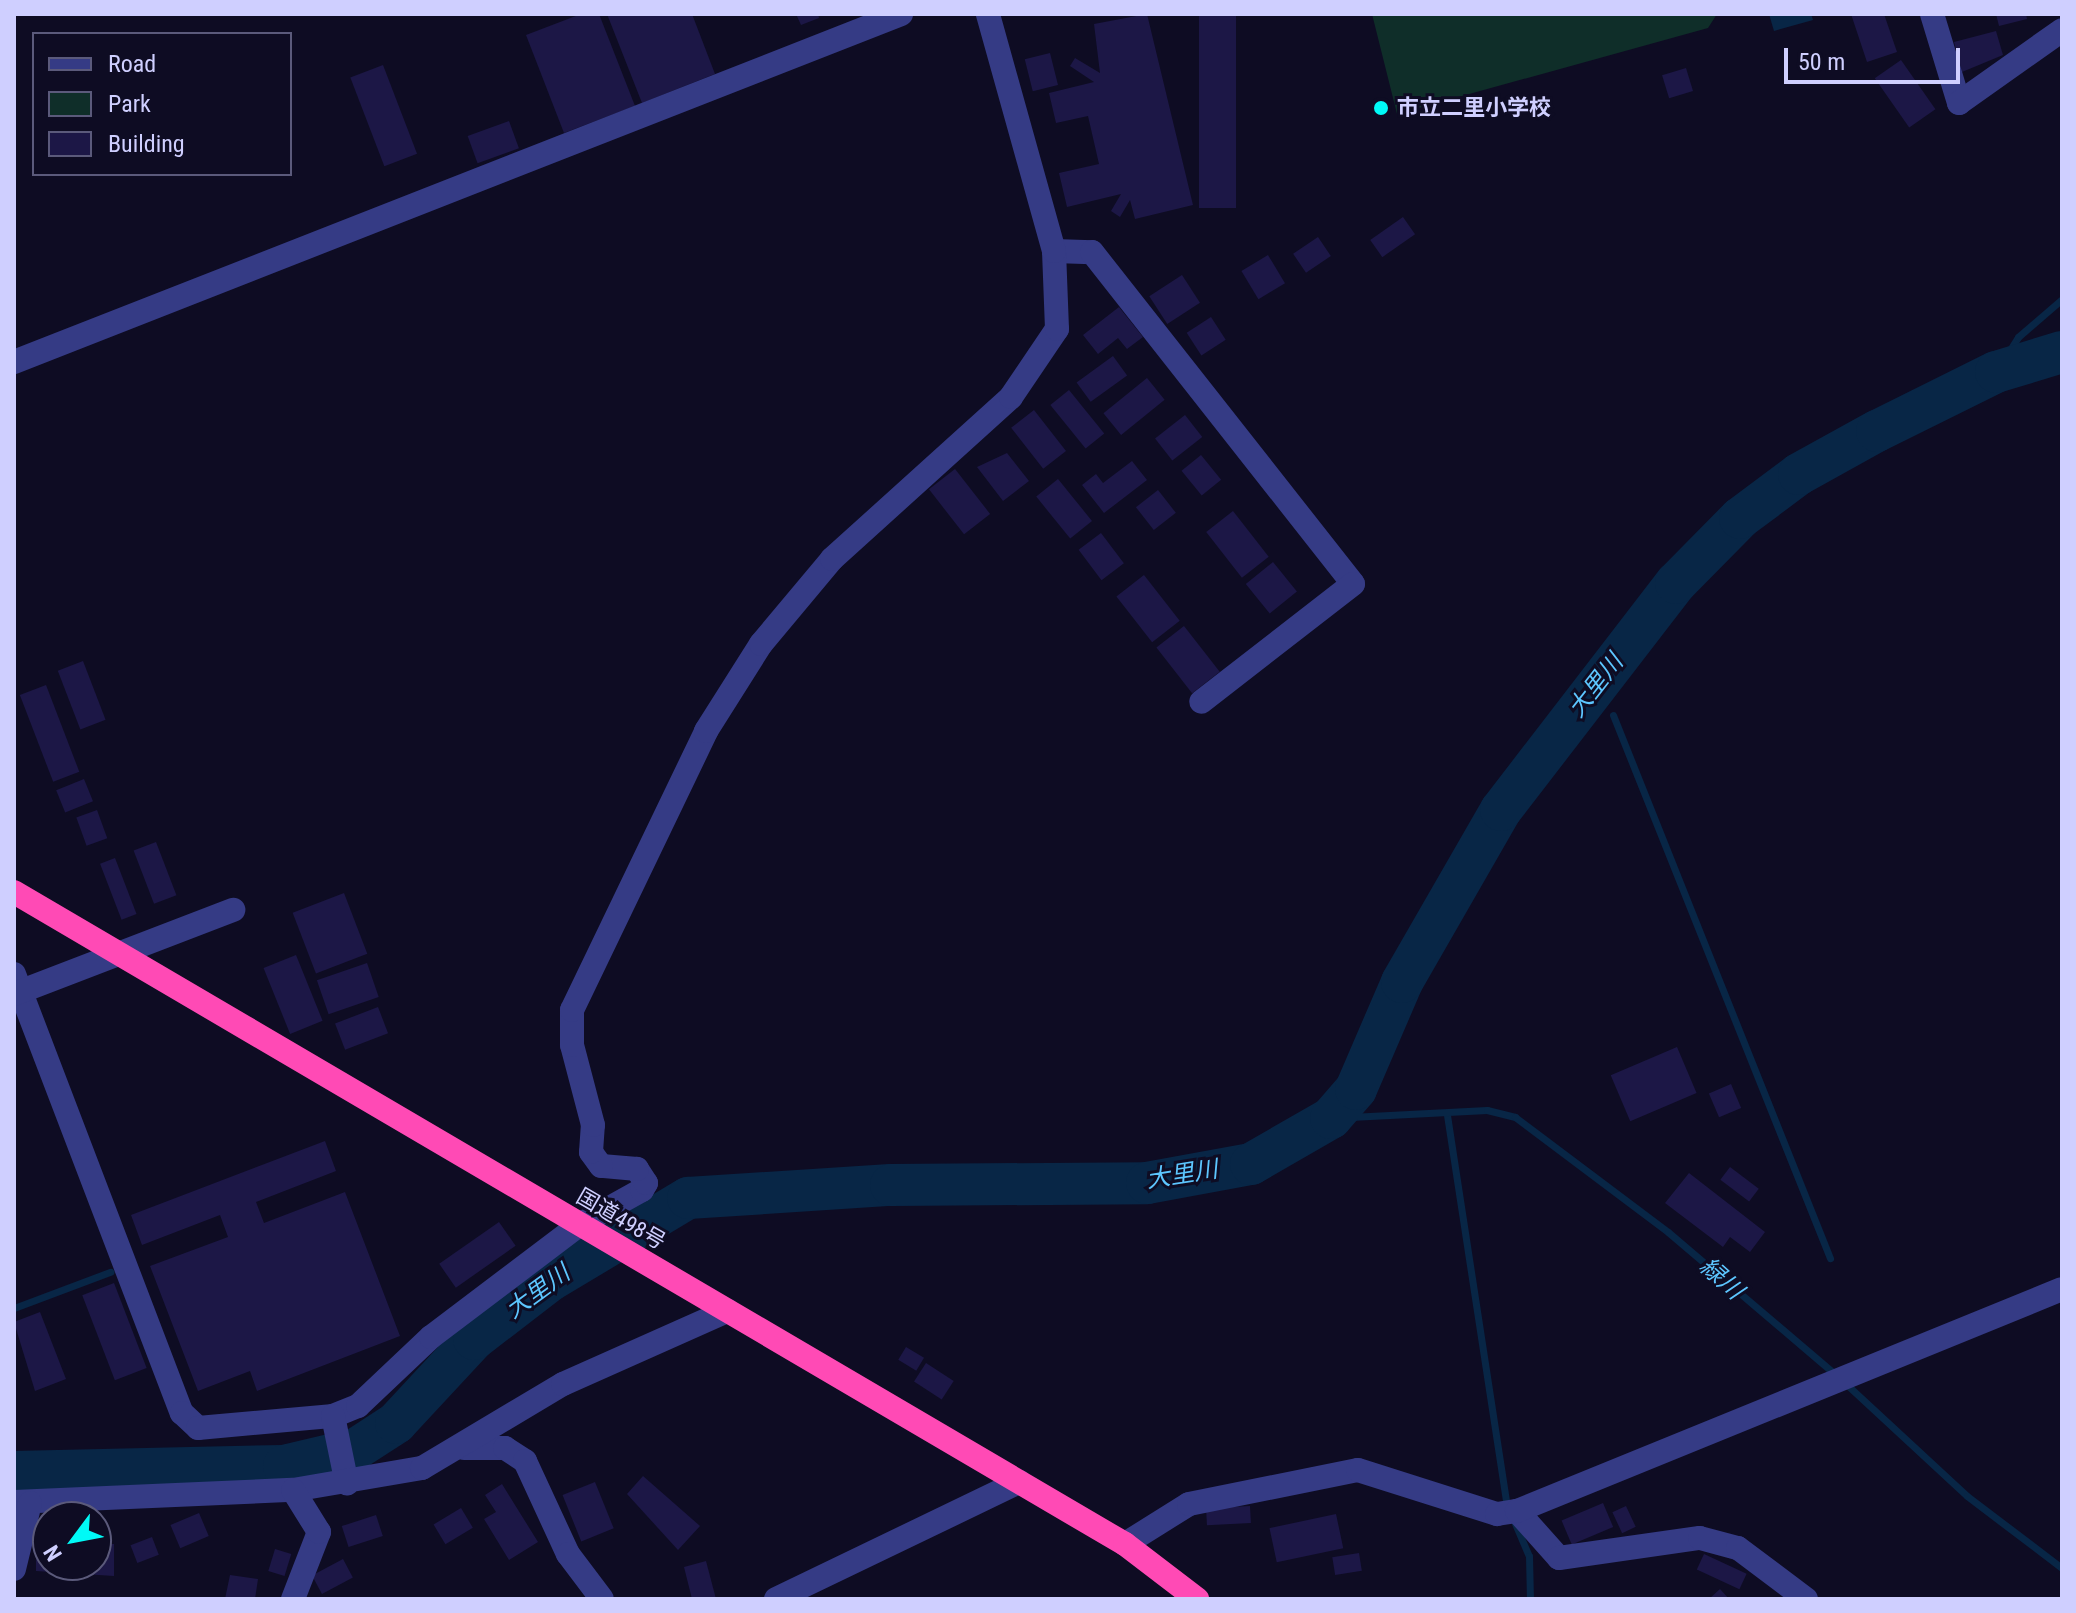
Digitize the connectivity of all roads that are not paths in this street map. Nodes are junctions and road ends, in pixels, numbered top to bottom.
1 (901, 14) edge
2 (988, 14) edge
3 (1932, 14) edge
4 (2062, 30) edge
5 (1054, 251) junction
6 (14, 362) edge
7 (1201, 702) dead end
8 (14, 892) edge
9 (233, 910) dead end
10 (117, 954) junction
11 (16, 986) edge
12 (579, 1225) junction
13 (2062, 1289) edge
14 (727, 1311) junction
15 (333, 1416) junction
16 (464, 1448) junction
17 (1019, 1482) junction
18 (347, 1484) junction
19 (293, 1490) junction
20 (22, 1502) edge
21 (1507, 1512) junction
22 (1125, 1544) junction
23 (14, 1569) edge
24 (1775, 1592) edge
25 (293, 1599) edge
26 (602, 1599) edge
27 (776, 1599) edge
28 (1197, 1599) edge
29 (1806, 1599) edge

1 - 6 street
2 - 5 street
3 - 4 street
5 - 7 street
5 - 12 street
8 - 10 highway, 国道498号
9 - 10 street
10 - 11 street
10 - 12 highway, 国道498号
11 - 15 street
12 - 14 highway, 国道498号
12 - 15 street
13 - 21 street
14 - 16 street
14 - 17 highway, 国道498号
15 - 18 street
16 - 18 street
16 - 26 street
17 - 22 highway, 国道498号
17 - 27 street
18 - 19 street
19 - 20 street
19 - 25 street
20 - 23 street
21 - 22 street
21 - 24 street
22 - 28 highway, 国道498号
24 - 29 street

